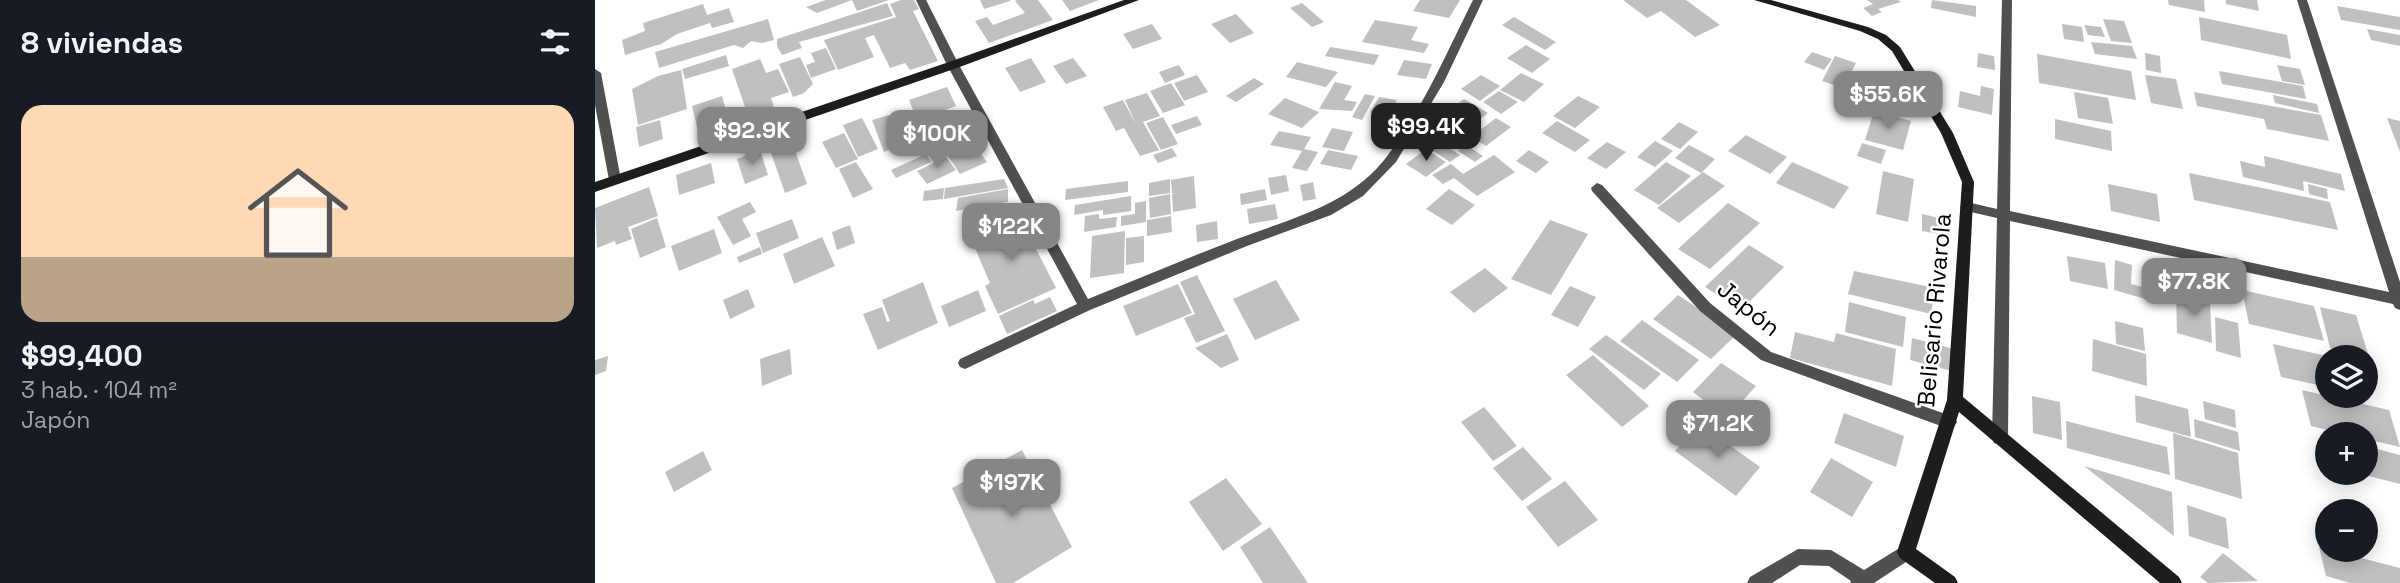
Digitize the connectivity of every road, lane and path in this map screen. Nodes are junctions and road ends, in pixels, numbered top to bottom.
1 (921, 0) edge
2 (1134, 0) edge
3 (1478, 0) edge
4 (1759, 0) edge
5 (2007, 0) edge
6 (2302, 0) edge
7 (953, 65) junction
8 (595, 73) edge
9 (615, 180) junction
10 (595, 187) edge
11 (1597, 188) dead end
12 (1967, 207) junction
13 (2003, 215) junction
14 (2400, 302) edge
15 (1086, 306) junction
16 (965, 363) dead end
17 (1955, 400) junction
18 (1948, 422) junction
19 (2000, 438) junction
20 (1906, 552) junction
21 (1862, 581) edge
22 (1756, 583) edge
23 (1949, 583) edge
24 (2172, 583) edge

1 - 7 street
2 - 7 street
3 - 15 street
4 - 12 street, Belisario Rivarola
5 - 13 street
6 - 14 street
7 - 9 street
7 - 15 street
8 - 9 street
9 - 10 street
11 - 18 street, Japón
12 - 13 street
12 - 17 street, Belisario Rivarola
13 - 14 street
13 - 19 street
15 - 16 street
17 - 18 street, Belisario Rivarola
17 - 19 street
18 - 20 street, Belisario Rivarola
19 - 24 street
20 - 21 street
20 - 23 street
21 - 22 street

